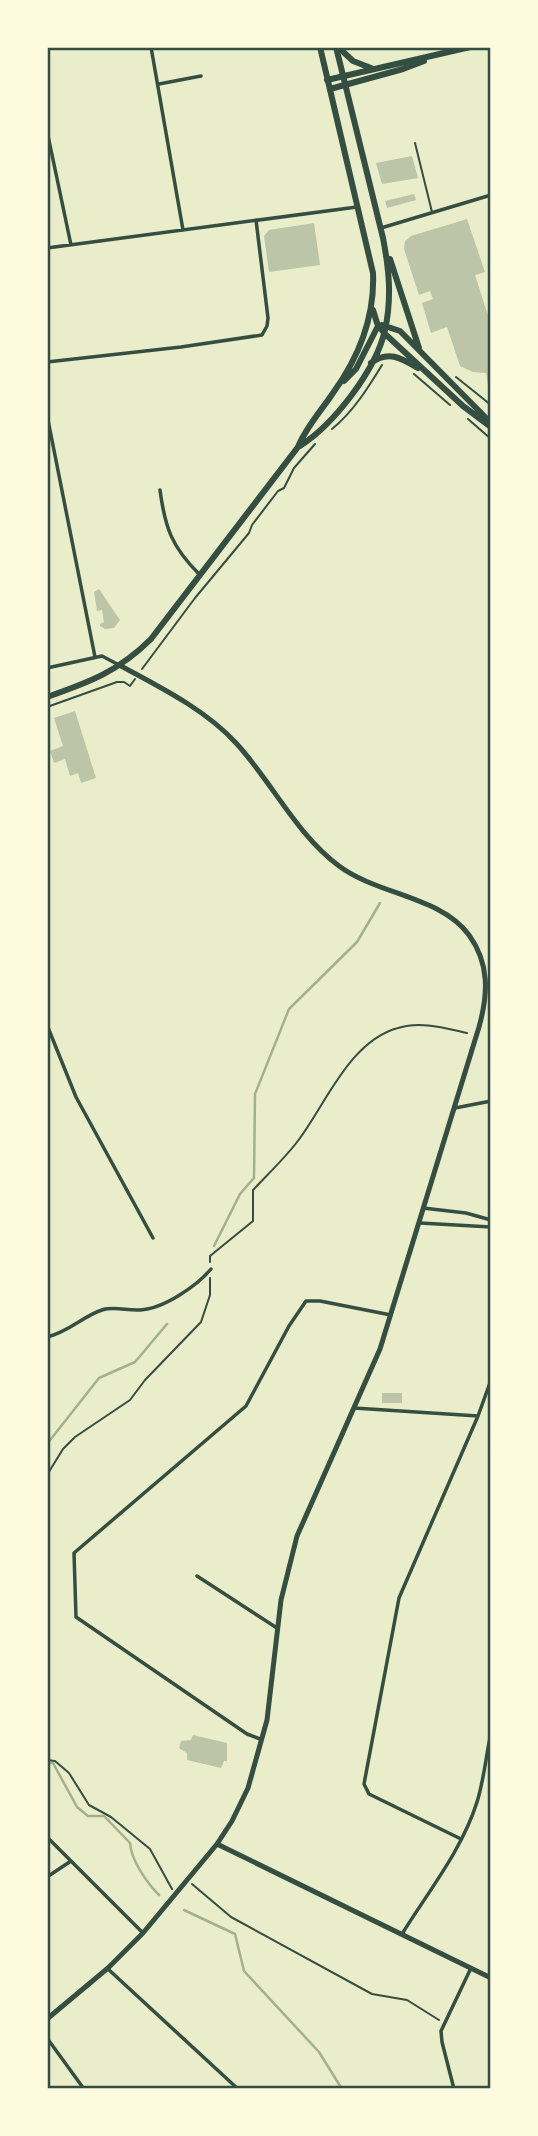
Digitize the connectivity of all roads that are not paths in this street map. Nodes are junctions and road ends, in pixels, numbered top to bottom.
1 (151, 47) edge
2 (320, 47) edge
3 (337, 47) edge
4 (470, 47) edge
5 (436, 56) junction
6 (372, 68) junction
7 (201, 76) dead end
8 (343, 76) junction
9 (327, 80) junction
10 (158, 84) junction
11 (345, 85) junction
12 (330, 89) junction
13 (47, 131) edge
14 (415, 143) dead end
15 (491, 195) edge
16 (359, 207) junction
17 (432, 212) junction
18 (256, 220) junction
19 (381, 228) junction
20 (184, 230) junction
21 (71, 245) junction
22 (47, 248) edge
23 (386, 252) junction
24 (372, 305) junction
25 (382, 325) junction
26 (384, 333) junction
27 (421, 353) junction
28 (47, 362) edge
29 (369, 365) junction
30 (426, 371) junction
31 (338, 387) junction
32 (47, 415) edge
33 (491, 425) edge
34 (298, 447) junction
35 (160, 490) dead end
36 (200, 575) junction
37 (95, 657) junction
38 (121, 666) junction
39 (47, 667) edge
40 (47, 697) edge
41 (47, 1025) edge
42 (491, 1101) edge
43 (455, 1108) junction
44 (423, 1208) junction
45 (491, 1220) edge
46 (419, 1223) junction
47 (491, 1227) edge
48 (153, 1238) dead end
49 (211, 1269) road end
50 (391, 1315) junction
51 (47, 1337) edge
52 (491, 1380) edge
53 (354, 1408) junction
54 (478, 1416) junction
55 (197, 1576) dead end
56 (278, 1628) junction
57 (491, 1733) edge
58 (262, 1740) junction
59 (47, 1837) edge
60 (461, 1839) junction
61 (217, 1844) junction
62 (71, 1861) junction
63 (47, 1877) edge
64 (143, 1933) junction
65 (401, 1934) junction
66 (108, 1968) junction
67 (471, 1968) junction
68 (491, 1978) edge
69 (47, 2019) edge
70 (47, 2038) edge
71 (84, 2089) edge
72 (238, 2089) edge
73 (454, 2089) edge

1 - 10 street
2 - 9 main road
3 - 6 main road
3 - 8 main road
4 - 5 main road
5 - 6 main road
5 - 11 main road
6 - 8 main road
7 - 10 street
8 - 9 main road
8 - 11 main road
9 - 12 main road
10 - 20 street
11 - 12 main road
11 - 19 main road
12 - 16 main road
13 - 21 street
14 - 17 lane
15 - 17 street
16 - 18 street
16 - 24 main road
17 - 19 street
18 - 20 street
18 - 28 street
19 - 23 main road
20 - 21 street
21 - 22 street
23 - 25 main road
23 - 27 main road
24 - 25 main road
24 - 31 main road
25 - 26 main road
25 - 27 main road
25 - 31 main road
26 - 29 main road
26 - 30 main road
27 - 33 main road
29 - 30 main road
29 - 34 main road
30 - 33 main road
31 - 34 main road
32 - 37 street
34 - 36 main road
35 - 36 street
36 - 38 main road
37 - 38 street
37 - 39 street
38 - 40 main road
38 - 43 street
41 - 48 street
42 - 43 street
43 - 44 street
44 - 45 street
44 - 46 street
46 - 47 street
46 - 50 street
49 - 51 street
50 - 53 street
50 - 58 street
52 - 54 street
53 - 54 street
53 - 56 street
54 - 60 street
55 - 56 street
56 - 58 street
57 - 60 street
58 - 61 street
59 - 62 street
60 - 65 street
61 - 64 street
61 - 65 street
62 - 63 street
62 - 64 street
64 - 66 street
65 - 67 street
66 - 69 street
66 - 72 street
67 - 68 street
67 - 73 street
70 - 71 street

